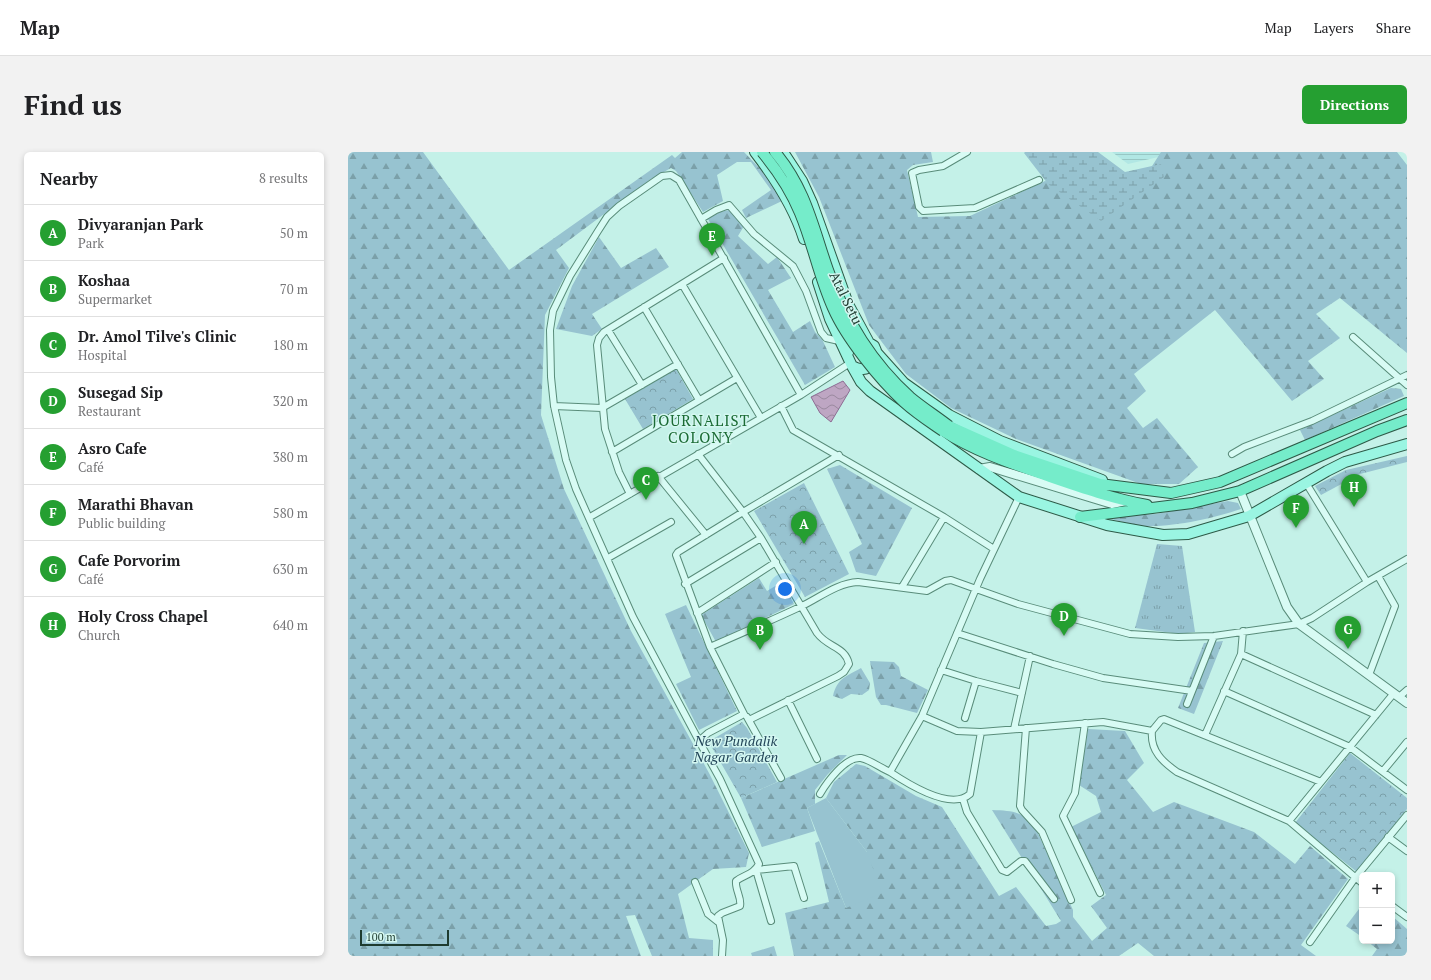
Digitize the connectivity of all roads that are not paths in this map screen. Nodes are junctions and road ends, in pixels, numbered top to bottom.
1 (755, 152) edge
2 (762, 152) edge
3 (775, 152) edge
4 (783, 152) edge
5 (967, 152) edge
6 (1039, 180) dead end
7 (701, 219) junction
8 (724, 258) junction
9 (682, 284) junction
10 (644, 307) junction
11 (608, 330) junction
12 (1353, 337) dead end
13 (868, 341) junction
14 (839, 342) junction
15 (877, 353) junction
16 (850, 361) junction
17 (678, 364) junction
18 (1407, 376) edge
19 (737, 378) junction
20 (1398, 379) junction
21 (642, 385) junction
22 (1407, 385) edge
23 (801, 395) junction
24 (699, 400) junction
25 (1407, 403) edge
26 (554, 406) junction
27 (781, 406) junction
28 (602, 408) junction
29 (761, 418) junction
30 (1407, 420) edge
31 (946, 429) junction
32 (1407, 444) edge
33 (612, 452) junction
34 (698, 454) junction
35 (1232, 454) dead end
36 (839, 455) junction
37 (980, 469) junction
38 (658, 476) junction
39 (1070, 479) junction
40 (1306, 483) junction
41 (1115, 485) junction
42 (1240, 491) junction
43 (630, 494) junction
44 (1019, 497) junction
45 (1126, 501) junction
46 (1156, 507) junction
47 (743, 512) junction
48 (1249, 516) junction
49 (590, 517) junction
50 (944, 517) junction
51 (1080, 517) junction
52 (671, 522) dead end
53 (706, 535) junction
54 (761, 538) junction
55 (994, 549) junction
56 (608, 558) junction
57 (1407, 559) edge
58 (776, 562) junction
59 (1378, 576) junction
60 (1367, 582) junction
61 (685, 584) junction
62 (902, 587) junction
63 (975, 590) junction
64 (800, 607) junction
65 (697, 613) junction
66 (1299, 624) junction
67 (1243, 631) junction
68 (957, 633) junction
69 (1214, 636) junction
70 (710, 647) junction
71 (1241, 654) junction
72 (1030, 656) junction
73 (941, 670) junction
74 (1369, 675) junction
75 (976, 681) junction
76 (1407, 690) edge
77 (1192, 691) junction
78 (1224, 691) junction
79 (1022, 693) junction
80 (1396, 695) junction
81 (788, 700) junction
82 (1407, 703) edge
83 (1187, 704) dead end
84 (744, 714) junction
85 (1376, 714) junction
86 (922, 716) junction
87 (965, 718) dead end
88 (749, 720) junction
89 (1085, 723) junction
90 (1026, 728) junction
91 (1014, 729) junction
92 (1152, 731) junction
93 (981, 732) junction
94 (1205, 736) junction
95 (699, 741) junction
96 (1407, 742) edge
97 (1350, 747) junction
98 (817, 759) dead end
99 (1383, 771) junction
100 (890, 772) junction
101 (781, 778) dead end
102 (1321, 782) junction
103 (1407, 790) edge
104 (820, 794) dead end
105 (963, 799) junction
106 (1407, 815) edge
107 (1289, 822) junction
108 (1388, 837) junction
109 (1407, 851) edge
110 (756, 870) junction
111 (1355, 878) junction
112 (1359, 881) edge
113 (695, 882) dead end
114 (1100, 893) dead end
115 (804, 898) dead end
116 (1054, 899) dead end
117 (1071, 900) dead end
118 (1395, 908) edge
119 (1407, 917) edge
120 (718, 922) junction
121 (772, 922) dead end
122 (1310, 942) dead end
123 (722, 956) edge

1 - 14 main road
2 - 31 highway, Atal Setu, bridge
3 - 31 highway, Atal Setu, bridge
4 - 13 main road
5 - 6 street
7 - 8 street
7 - 14 street
7 - 26 street
8 - 9 street
8 - 23 street
9 - 10 street
9 - 19 street
10 - 11 street
10 - 17 street
11 - 21 street
11 - 28 street
12 - 20 street
13 - 15 main road
13 - 16 main road
14 - 16 main road
15 - 16 main road
15 - 41 main road
16 - 23 street
16 - 37 main road
17 - 21 street
17 - 24 street
18 - 20 street
19 - 24 street
19 - 29 street
20 - 22 street
20 - 35 street
21 - 28 street
23 - 27 street
24 - 33 street
25 - 41 highway
26 - 28 street
26 - 49 street
27 - 29 street
27 - 36 street
28 - 33 street
29 - 34 street
30 - 42 highway
31 - 39 highway
32 - 40 main road
33 - 43 street
34 - 38 street
34 - 47 street
36 - 47 street
36 - 50 street
37 - 44 main road
37 - 45 street
38 - 43 street
38 - 53 street
39 - 41 highway
39 - 45 highway
40 - 48 main road
40 - 60 street
42 - 46 highway
42 - 48 street
43 - 49 street
44 - 51 main road
44 - 55 street
45 - 46 highway
46 - 51 highway
47 - 53 street
47 - 54 street
48 - 51 main road
48 - 66 street
49 - 56 street
50 - 55 street
50 - 62 street
52 - 56 street
53 - 61 street
54 - 58 street
54 - 61 street
55 - 63 street
56 - 95 street
57 - 59 street
58 - 64 street
58 - 65 street
59 - 60 street
59 - 74 street
60 - 66 street
61 - 65 street
62 - 63 street
62 - 64 street
63 - 68 street
63 - 69 street
64 - 70 street
64 - 81 street
65 - 70 street
66 - 67 street
66 - 74 street
67 - 69 street
67 - 71 street
68 - 72 street
68 - 73 street
69 - 77 street
70 - 84 street
71 - 78 street
71 - 85 street
72 - 77 street
72 - 79 street
73 - 75 street
73 - 86 street
74 - 80 street
75 - 79 street
75 - 87 street
76 - 80 street
77 - 83 street
78 - 94 street
78 - 97 street
79 - 91 street
80 - 82 street
80 - 85 street
81 - 88 street
81 - 98 street
84 - 88 street
84 - 95 street
85 - 97 street
86 - 93 street
86 - 100 street
88 - 101 street
89 - 90 street
89 - 92 street
89 - 114 street
90 - 91 street
90 - 117 street
91 - 93 street
92 - 94 street
92 - 107 street
93 - 105 street
94 - 102 street
95 - 110 street
96 - 99 street
97 - 99 street
97 - 102 street
99 - 103 street
100 - 104 street
100 - 105 street
102 - 107 street
105 - 116 street
106 - 108 street
107 - 111 street
108 - 109 street
108 - 111 street
110 - 115 street
110 - 120 street
110 - 121 street
111 - 112 street
111 - 122 street
113 - 120 street
118 - 119 street
120 - 123 street

